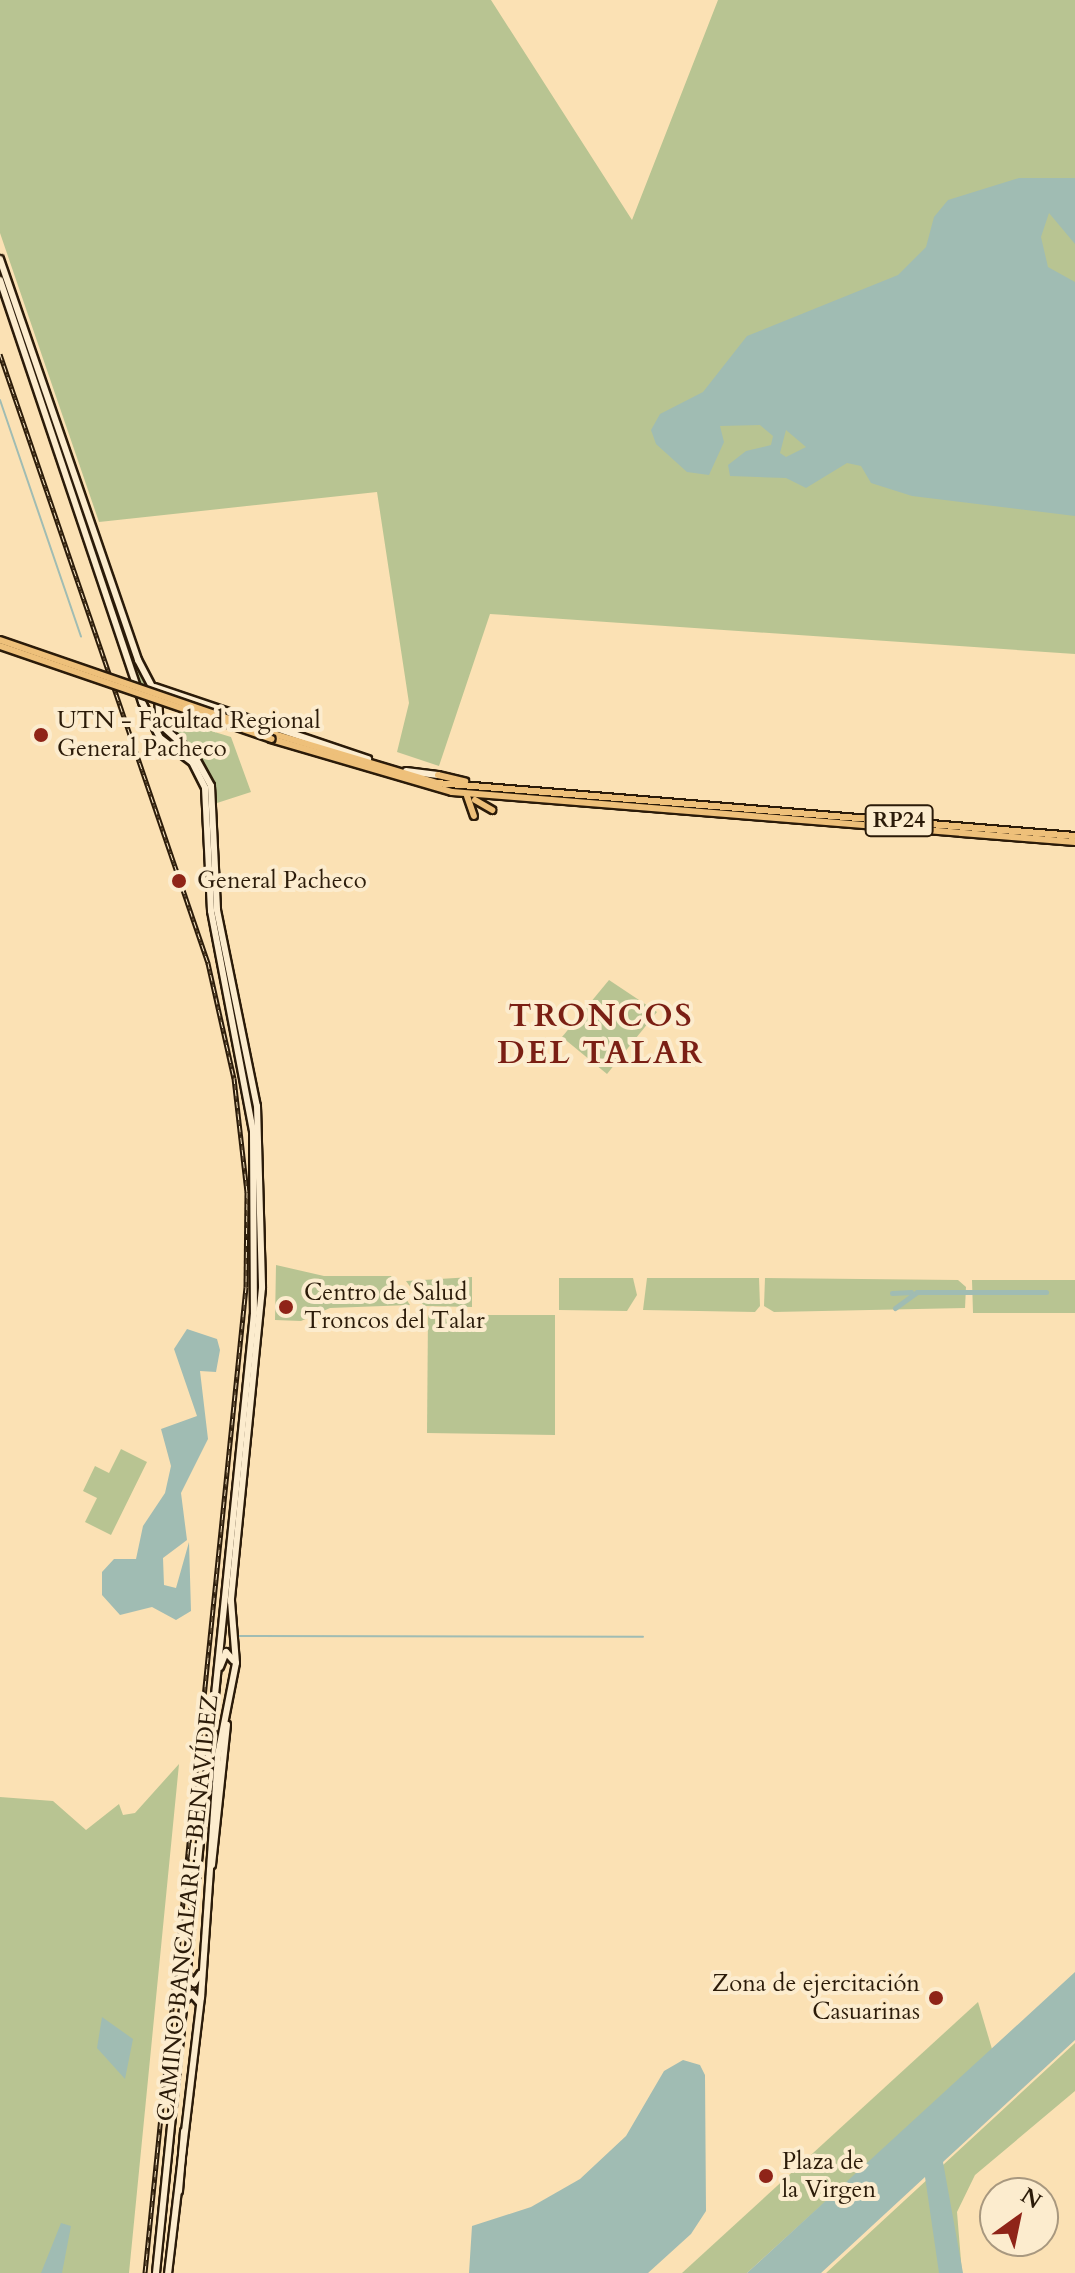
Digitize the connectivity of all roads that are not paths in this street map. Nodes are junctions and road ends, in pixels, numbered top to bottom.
1 (0, 259) edge
2 (0, 280) edge
3 (0, 643) edge
4 (154, 687) junction
5 (138, 690) junction
6 (488, 786) junction
7 (452, 792) junction
8 (472, 798) junction
9 (492, 810) dead end
10 (474, 816) dead end
11 (1075, 839) edge
12 (233, 1676) junction
13 (214, 1691) junction
14 (192, 1920) junction
15 (202, 1966) junction
16 (200, 2006) junction
17 (177, 2064) junction
18 (168, 2272) edge
19 (156, 2273) edge

1 - 4 main road, CAMINO BANCALARI - BENAVÍDEZ
2 - 5 main road, CAMINO BANCALARI - BENAVÍDEZ
3 - 6 main road, RP24, bridge
3 - 7 main road, RP24, bridge
4 - 5 main road
4 - 6 main road
4 - 12 main road, CAMINO BANCALARI - BENAVÍDEZ
5 - 13 main road, CAMINO BANCALARI - BENAVÍDEZ
6 - 11 main road, RP24
7 - 8 main road
7 - 11 main road, RP24
8 - 9 main road
8 - 10 main road
12 - 13 main road
12 - 15 main road, CAMINO BANCALARI - BENAVÍDEZ
13 - 14 main road, CAMINO BANCALARI - BENAVÍDEZ
14 - 15 main road
14 - 17 main road, CAMINO BANCALARI - BENAVÍDEZ
15 - 16 main road, CAMINO BANCALARI - BENAVÍDEZ
16 - 17 main road
16 - 18 main road, CAMINO BANCALARI - BENAVÍDEZ
17 - 19 main road, CAMINO BANCALARI - BENAVÍDEZ

